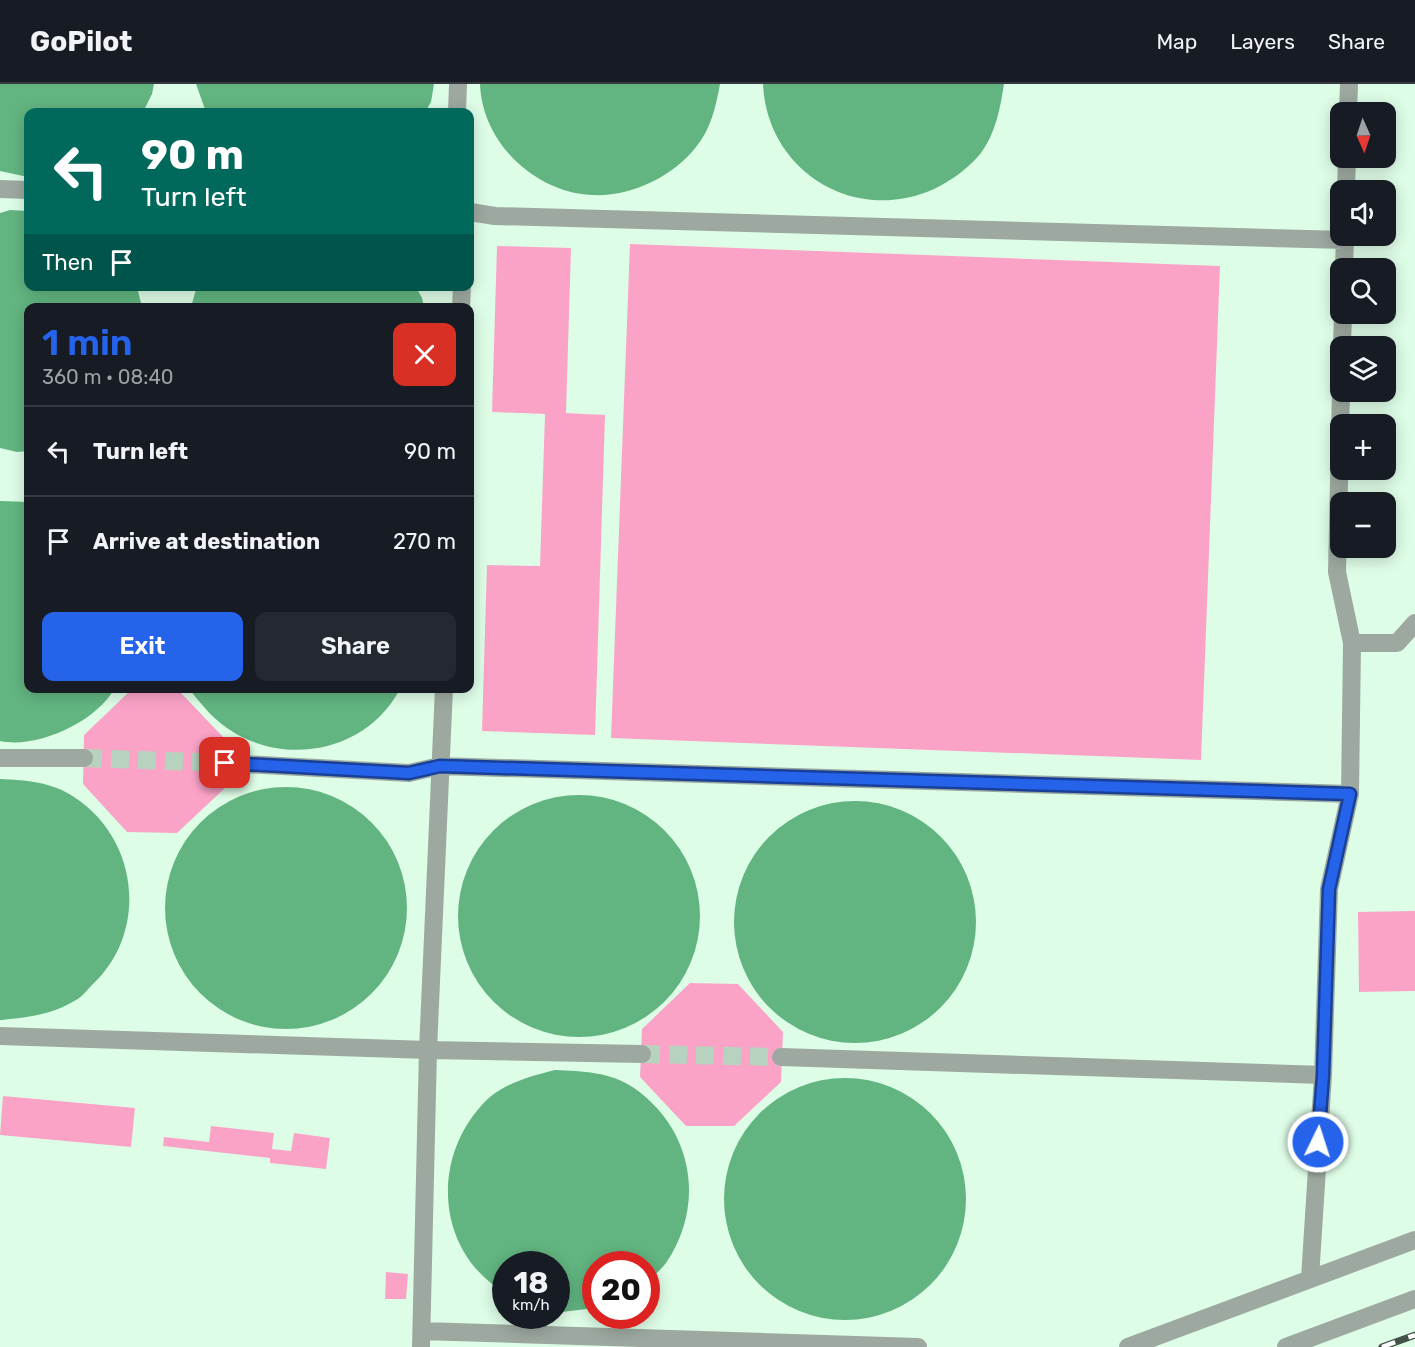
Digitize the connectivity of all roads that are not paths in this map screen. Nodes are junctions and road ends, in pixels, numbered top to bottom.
1 (458, 84) edge
2 (1349, 84) edge
3 (1348, 102) edge
4 (457, 108) edge
5 (0, 189) edge
6 (24, 190) edge
7 (474, 213) edge
8 (1330, 238) edge
9 (1341, 402) edge
10 (1415, 623) edge
11 (1352, 643) junction
12 (444, 693) edge
13 (0, 758) edge
14 (84, 758) tunnel mouth
15 (225, 763) tunnel mouth
16 (440, 766) junction
17 (1350, 794) junction
18 (0, 1036) edge
19 (428, 1050) junction
20 (642, 1054) tunnel mouth
21 (781, 1057) tunnel mouth
22 (1323, 1075) junction
23 (1415, 1240) edge
24 (1310, 1278) junction
25 (1415, 1299) edge
26 (421, 1339) edge
27 (918, 1347) edge
28 (1128, 1347) edge
29 (1286, 1347) edge

1 - 4 street
2 - 3 street
5 - 6 street
7 - 8 street
9 - 11 street
10 - 11 street
11 - 17 street
12 - 16 street
13 - 14 street
15 - 16 street
16 - 17 street
16 - 19 street
17 - 22 street
18 - 19 street
19 - 20 street
19 - 26 street
21 - 22 street
22 - 24 street
23 - 24 street
24 - 28 street
25 - 29 street
26 - 27 street

